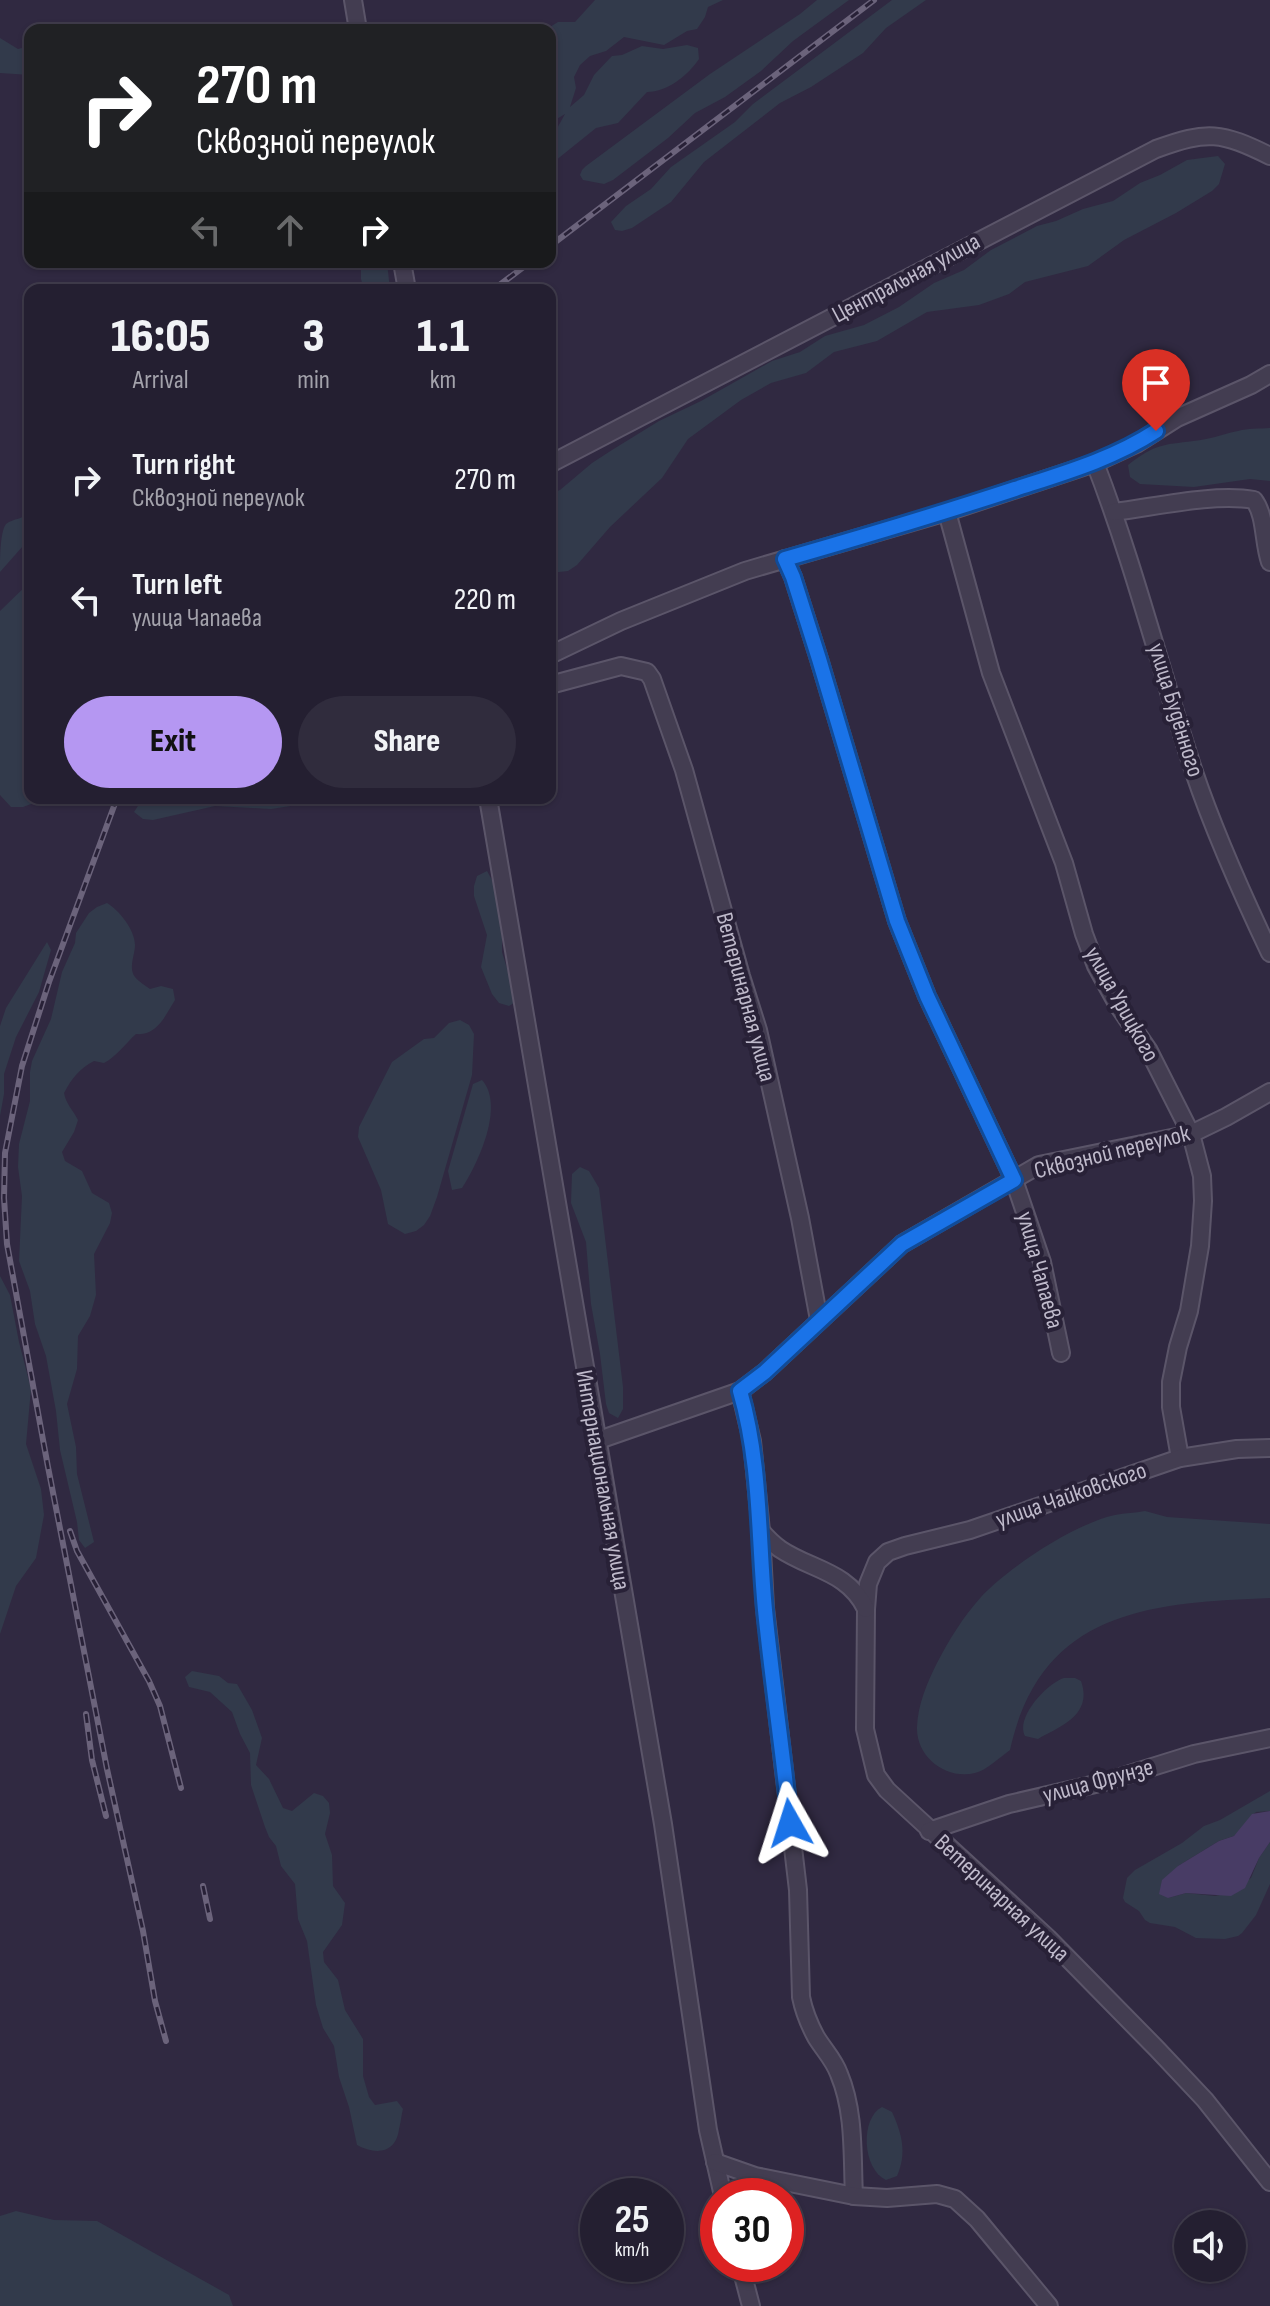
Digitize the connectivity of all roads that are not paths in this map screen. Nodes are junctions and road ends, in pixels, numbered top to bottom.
1 (353, 0) edge
2 (357, 24) edge
3 (1270, 156) edge
4 (1270, 374) edge
5 (556, 461) edge
6 (1095, 463) junction
7 (947, 512) junction
8 (1114, 512) junction
9 (785, 559) junction
10 (1270, 562) edge
11 (556, 652) edge
12 (556, 683) edge
13 (489, 804) edge
14 (1270, 953) edge
15 (1270, 1092) edge
16 (1191, 1134) junction
17 (1014, 1180) junction
18 (819, 1320) junction
19 (1061, 1353) dead end
20 (740, 1391) junction
21 (596, 1441) junction
22 (1270, 1448) edge
23 (1180, 1458) junction
24 (761, 1531) junction
25 (877, 1562) joint
26 (866, 1609) junction
27 (1270, 1738) edge
28 (929, 1831) junction
29 (715, 2162) junction
30 (719, 2178) edge
31 (1270, 2182) edge
32 (854, 2196) junction
33 (745, 2282) edge
34 (751, 2306) edge
35 (1049, 2306) edge

1 - 2 street
3 - 5 street, Центральная улица
4 - 6 street
6 - 7 street
6 - 8 street, улица Будённого
7 - 9 street
7 - 16 street, улица Урицкого
8 - 10 street
8 - 14 street, улица Будённого
9 - 11 street
9 - 17 street, улица Чапаева
12 - 18 street, Ветеринарная улица
13 - 21 street, Интернациональная улица
15 - 16 street, Сквозной переулок
16 - 17 street, Сквозной переулок
16 - 23 street, улица Урицкого
17 - 18 street, Сквозной переулок
17 - 19 street, улица Чапаева
18 - 20 street, Сквозной переулок
20 - 21 street, Сквозной переулок
20 - 24 street
21 - 29 street, Интернациональная улица
22 - 23 street, улица Чайковского
23 - 25 street, улица Чайковского
24 - 26 street
24 - 32 street
25 - 26 street, Ветеринарная улица
26 - 28 street, Ветеринарная улица
27 - 28 street, улица Фрунзе
28 - 31 street, Ветеринарная улица
29 - 30 street, Интернациональная улица
29 - 32 street
32 - 35 street
33 - 34 street

